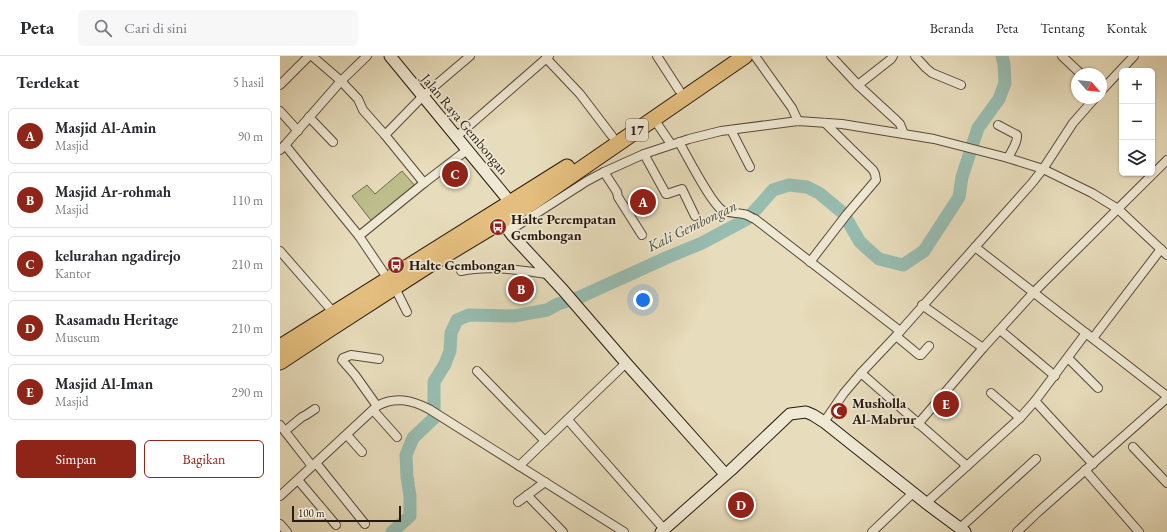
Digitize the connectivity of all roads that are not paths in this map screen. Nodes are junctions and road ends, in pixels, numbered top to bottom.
1 (309, 56) edge
2 (312, 56) edge
3 (366, 56) edge
4 (390, 56) edge
5 (470, 56) edge
6 (657, 56) edge
7 (727, 56) edge
8 (745, 56) edge
9 (755, 56) edge
10 (831, 56) edge
11 (893, 56) edge
12 (915, 56) edge
13 (1062, 56) edge
14 (1134, 56) edge
15 (548, 57) edge
16 (1074, 68) edge
17 (341, 81) junction
18 (280, 85) edge
19 (858, 85) junction
20 (961, 85) dead end
21 (1107, 85) edge
22 (680, 90) junction
23 (423, 96) junction
24 (1090, 104) edge
25 (280, 111) edge
26 (309, 117) junction
27 (654, 119) junction
28 (798, 122) junction
29 (825, 123) junction
30 (998, 125) dead end
31 (298, 130) junction
32 (731, 130) junction
33 (904, 134) junction
34 (384, 135) junction
35 (612, 136) junction
36 (456, 137) junction
37 (333, 142) dead end
38 (675, 143) junction
39 (283, 147) edge
40 (468, 150) junction
41 (644, 154) junction
42 (1008, 158) junction
43 (1167, 160) edge
44 (750, 167) dead end
45 (1043, 169) junction
46 (604, 172) junction
47 (424, 183) junction
48 (513, 207) junction
49 (1118, 209) junction
50 (695, 216) dead end
51 (501, 222) junction
52 (642, 235) dead end
53 (360, 236) junction
54 (975, 247) junction
55 (280, 251) edge
56 (1165, 253) edge
57 (810, 262) junction
58 (461, 271) dead end
59 (547, 274) junction
60 (392, 284) junction
61 (1034, 292) junction
62 (922, 306) junction
63 (407, 312) dead end
64 (334, 313) junction
65 (1000, 330) junction
66 (898, 333) junction
67 (1090, 336) junction
68 (929, 346) dead end
69 (280, 347) edge
70 (983, 348) junction
71 (379, 358) dead end
72 (1068, 358) junction
73 (280, 362) edge
74 (626, 363) junction
75 (477, 371) dead end
76 (861, 373) junction
77 (1055, 376) junction
78 (1098, 388) dead end
79 (991, 393) dead end
80 (1167, 397) edge
81 (1035, 401) junction
82 (375, 408) junction
83 (316, 409) dead end
84 (1020, 418) junction
85 (568, 420) junction
86 (824, 422) junction
87 (918, 424) junction
88 (282, 428) edge
89 (347, 435) junction
90 (397, 437) dead end
91 (545, 441) junction
92 (1133, 447) dead end
93 (362, 452) dead end
94 (1036, 459) dead end
95 (1093, 464) junction
96 (314, 465) junction
97 (519, 466) junction
98 (967, 466) junction
99 (1085, 470) junction
100 (725, 474) junction
101 (298, 480) junction
102 (545, 482) junction
103 (1167, 483) edge
104 (913, 493) junction
105 (527, 495) junction
106 (280, 496) edge
107 (518, 502) dead end
108 (926, 503) junction
109 (280, 524) edge
110 (365, 524) dead end
111 (336, 525) dead end
112 (663, 530) edge
113 (962, 530) edge
114 (619, 531) edge
115 (287, 532) edge
116 (563, 532) edge
117 (872, 532) edge
118 (1017, 532) edge
119 (1139, 532) edge

1 - 18 street
2 - 17 street
3 - 17 street
4 - 23 street, Jalan Raya Gembongan
5 - 23 street
6 - 22 street
7 - 22 highway, 17
8 - 27 highway, 17
9 - 28 street
10 - 19 street
11 - 19 street
12 - 20 street
13 - 16 street
14 - 21 street
15 - 35 street
15 - 36 street
17 - 26 street
17 - 34 street
19 - 33 street
22 - 35 highway, 17
23 - 34 street
23 - 36 street, Jalan Raya Gembongan
24 - 45 street
25 - 31 street
26 - 31 street
26 - 37 street
27 - 38 street
27 - 48 highway, 17
28 - 29 street
28 - 32 street
29 - 33 street
29 - 57 street
30 - 42 street
31 - 39 street
32 - 38 street
32 - 44 street
33 - 42 street
34 - 47 street
35 - 48 highway, 17
36 - 40 street, Jalan Raya Gembongan
38 - 41 street
38 - 57 street
39 - 53 street
40 - 47 street
40 - 48 street, Jalan Raya Gembongan
41 - 46 street
41 - 50 street
42 - 45 street
43 - 49 street
45 - 49 street
45 - 54 street
46 - 51 street
46 - 52 street
47 - 53 street
48 - 51 highway, 17
49 - 56 street
49 - 61 street
51 - 59 street
51 - 60 highway, 17
53 - 60 street
54 - 61 street
54 - 62 street
55 - 64 street
56 - 67 street
57 - 66 street
58 - 59 street
59 - 74 street
60 - 63 street
60 - 64 highway, 17
60 - 73 highway, 17
61 - 65 street
61 - 67 street
62 - 66 street
62 - 70 street
64 - 69 highway, 17
65 - 70 street
65 - 77 street
66 - 68 street
66 - 76 street
67 - 72 street
67 - 80 street
70 - 87 street
71 - 82 street
72 - 77 street
72 - 78 street
74 - 85 street
74 - 100 street
75 - 91 street
76 - 86 street
76 - 87 street
77 - 81 street
79 - 84 street
80 - 95 street
81 - 84 street
81 - 95 street
82 - 89 street
82 - 90 street
82 - 97 street
83 - 88 street
84 - 98 street
85 - 91 street
85 - 112 street
86 - 100 street
86 - 104 street
87 - 98 street
88 - 96 street
89 - 93 street
89 - 96 street
91 - 97 street
92 - 103 street
94 - 113 street
95 - 99 street
96 - 101 street
96 - 110 street
97 - 102 street
98 - 108 street
99 - 118 street
99 - 119 street
100 - 112 street
101 - 106 street
101 - 111 street
102 - 105 street
102 - 114 street
104 - 108 street
104 - 117 street
105 - 107 street
105 - 116 street
108 - 113 street
109 - 115 street

